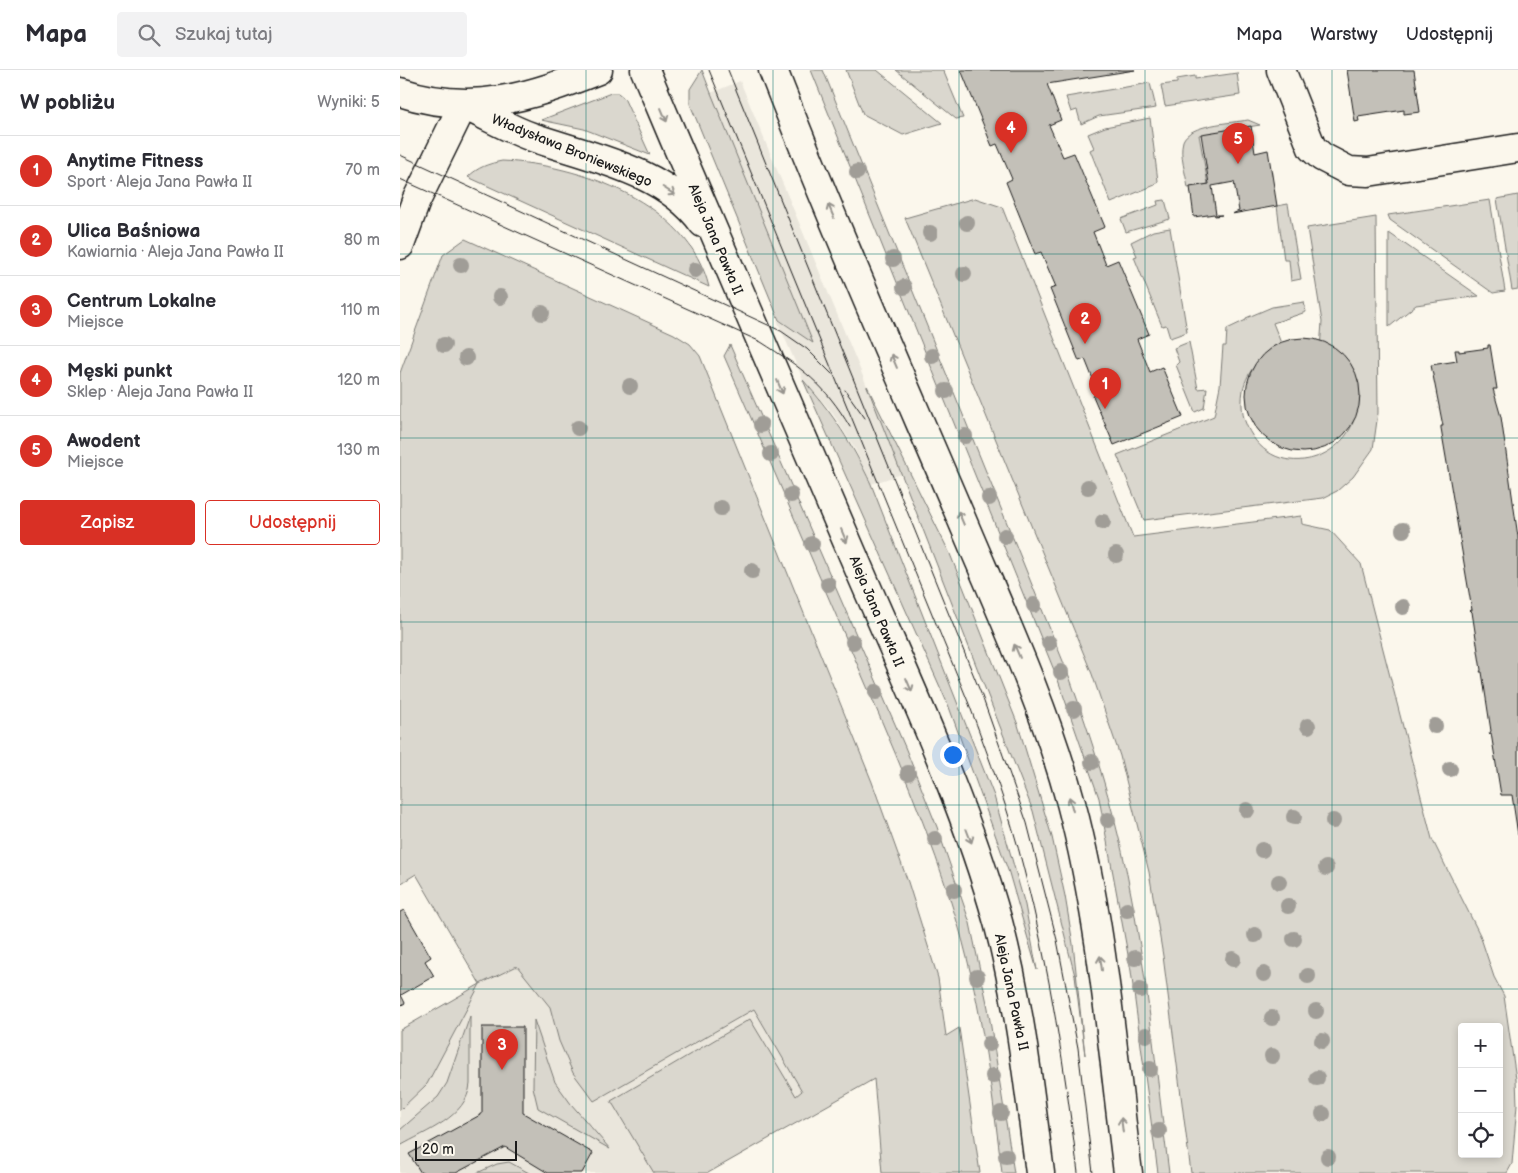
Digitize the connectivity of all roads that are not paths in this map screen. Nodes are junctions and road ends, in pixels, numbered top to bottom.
1 (598, 70) edge
2 (645, 70) edge
3 (774, 70) edge
4 (1281, 70) edge
5 (400, 92) edge
6 (463, 105) junction
7 (1518, 148) edge
8 (718, 244) junction
9 (400, 245) edge
10 (1040, 1173) edge
11 (1128, 1173) edge

1 - 6 main road, Władysława Broniewskiego
2 -> 8 main road, Aleja Jana Pawła II
11 -> 3 main road
4 - 7 main road
5 - 6 main road, Władysława Broniewskiego
6 -> 8 main road, Władysława Broniewskiego
6 - 9 main road
8 -> 10 main road, Aleja Jana Pawła II

